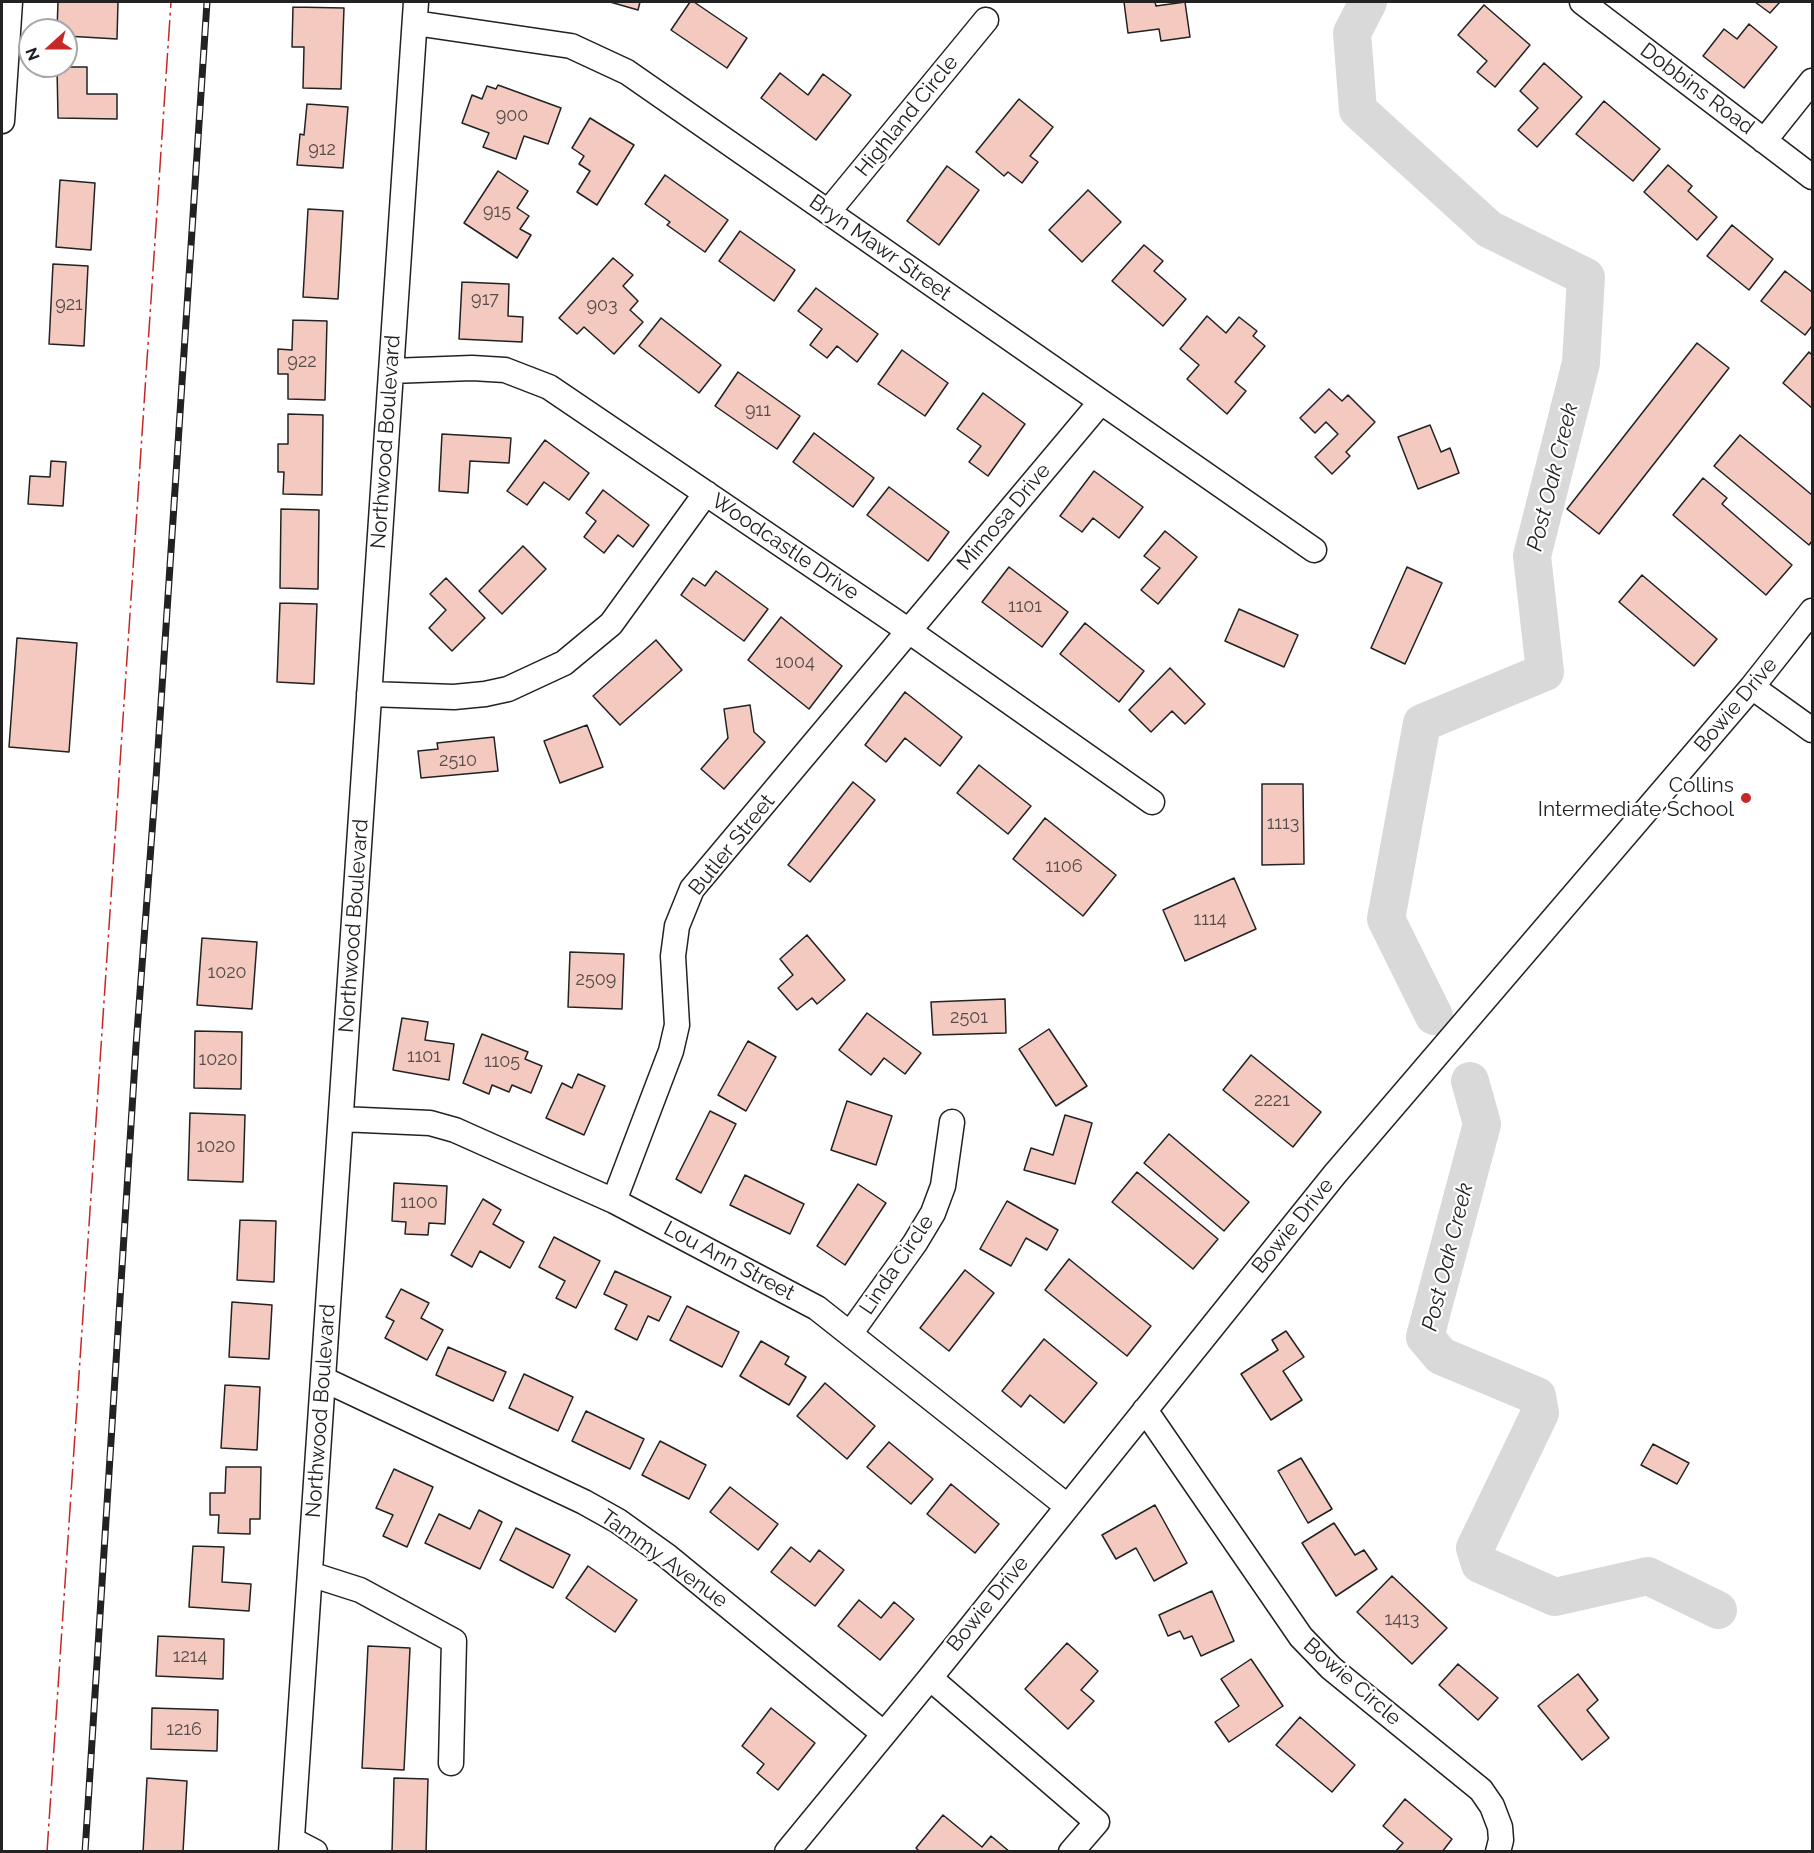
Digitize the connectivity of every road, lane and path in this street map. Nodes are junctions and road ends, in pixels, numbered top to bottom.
1 (10, 2) edge
2 (1582, 2) edge
3 (415, 12) edge
4 (986, 20) dead end
5 (1812, 81) edge
6 (2, 121) edge
7 (1764, 141) junction
8 (1812, 177) edge
9 (828, 212) junction
10 (391, 371) junction
11 (1100, 403) junction
12 (706, 494) junction
13 (1314, 550) dead end
14 (1812, 611) edge
15 (909, 631) junction
16 (1752, 687) junction
17 (369, 694) junction
18 (1812, 730) edge
19 (1152, 802) dead end
20 (341, 1119) junction
21 (952, 1122) dead end
22 (614, 1201) junction
23 (850, 1334) junction
24 (323, 1379) junction
25 (1145, 1410) junction
26 (1067, 1506) junction
27 (310, 1574) junction
28 (930, 1678) junction
29 (883, 1732) junction
30 (451, 1763) dead end
31 (292, 1846) edge
32 (315, 1851) edge
33 (787, 1851) edge
34 (1071, 1851) edge
35 (1498, 1851) edge

1 - 6 street
2 - 7 street, Dobbins Road
3 - 9 street, Bryn Mawr Street
3 - 10 street, Northwood Boulevard
4 - 9 street, Highland Circle
5 - 7 street
7 - 8 street, Dobbins Road
9 - 11 street, Bryn Mawr Street
10 - 12 street, Woodcastle Drive
10 - 17 street, Northwood Boulevard
11 - 13 street, Bryn Mawr Street
11 - 15 street, Mimosa Drive
12 - 15 street, Woodcastle Drive
12 - 17 street
14 - 16 street, Bowie Drive
15 - 19 street, Woodcastle Drive
15 - 22 street, Butler Street
16 - 18 street
16 - 25 street, Bowie Drive
17 - 20 street, Northwood Boulevard
20 - 22 street, Lou Ann Street
20 - 24 street, Northwood Boulevard
21 - 23 street, Linda Circle
22 - 23 street, Lou Ann Street
23 - 26 street, Lou Ann Street
24 - 27 street, Northwood Boulevard
24 - 29 street, Tammy Avenue
25 - 26 street, Bowie Drive
25 - 35 street, Bowie Circle
26 - 28 street, Bowie Drive
27 - 30 street
27 - 31 street, Northwood Boulevard
28 - 29 street, Bowie Drive
28 - 34 street
29 - 33 street, Bowie Drive
31 - 32 street

